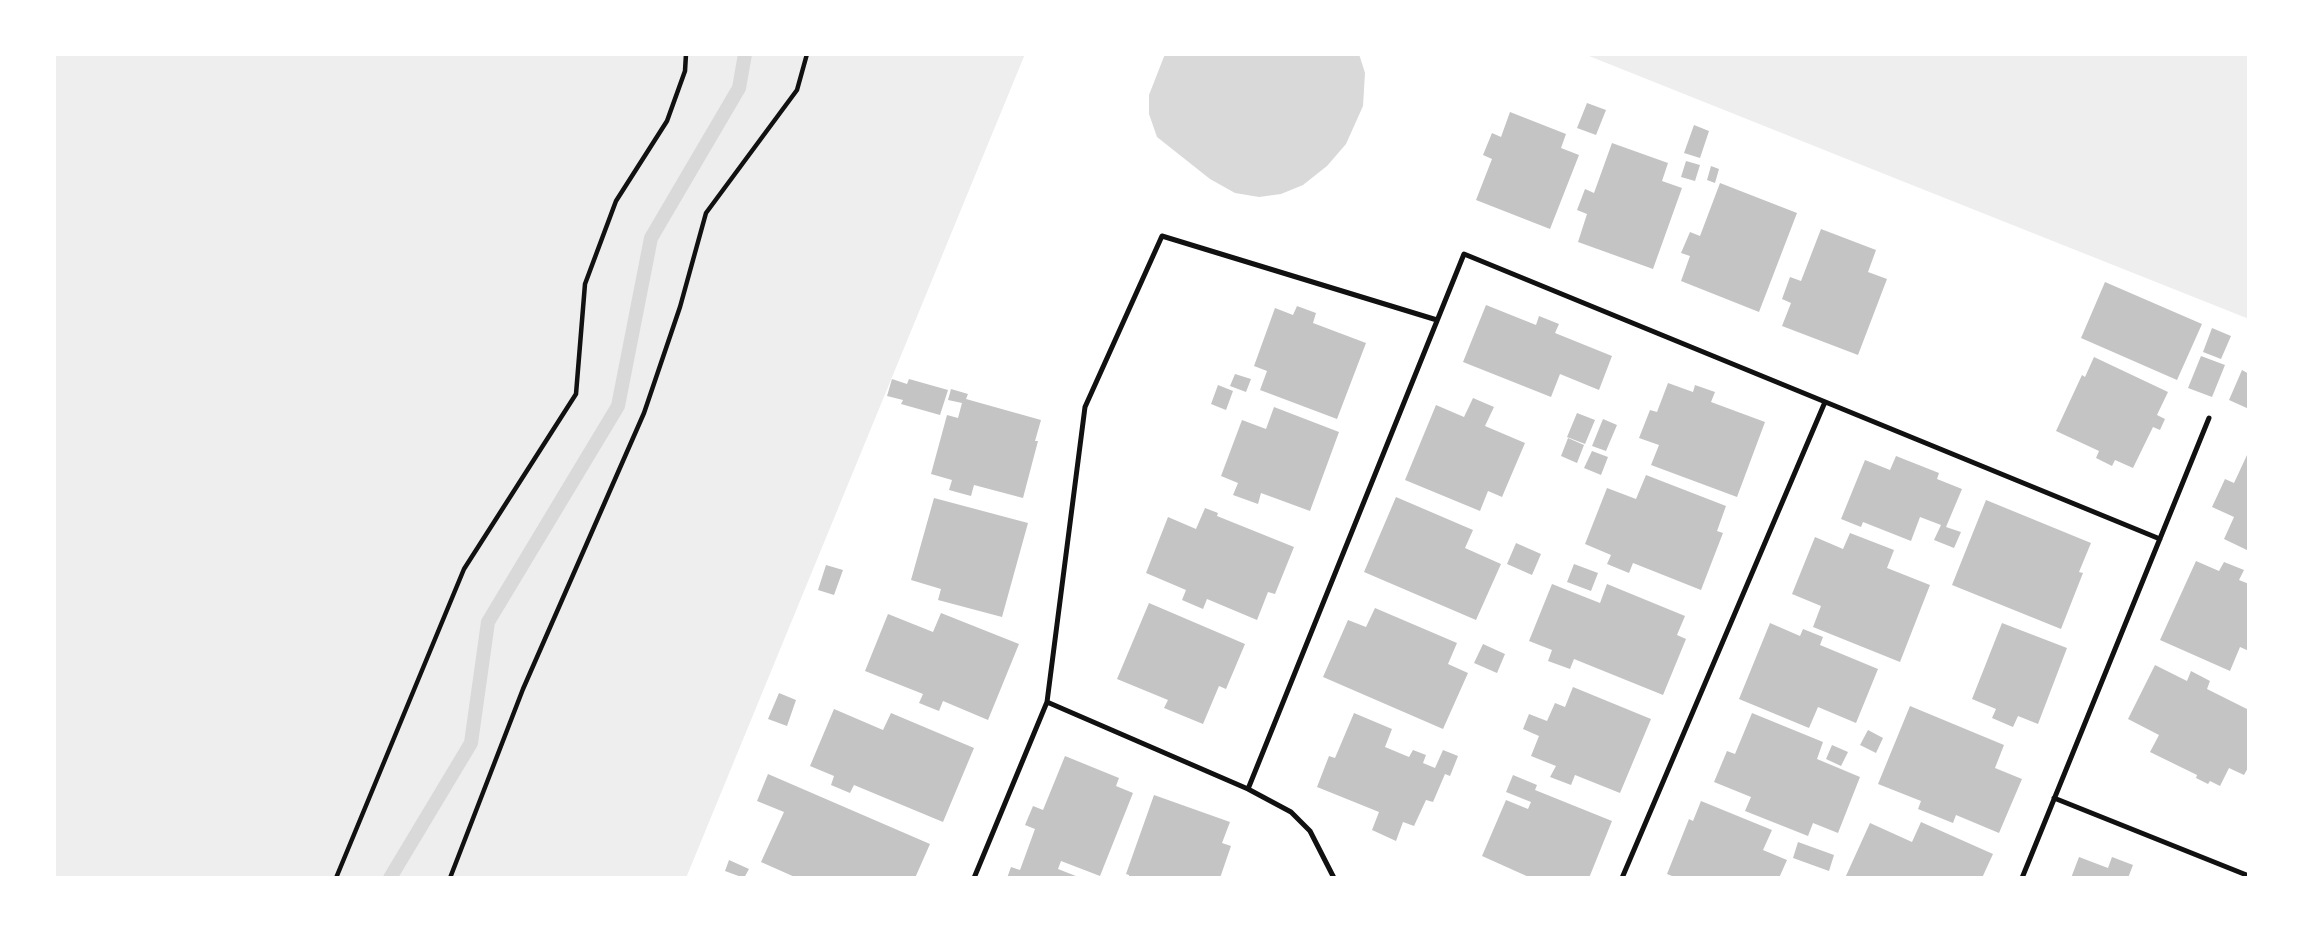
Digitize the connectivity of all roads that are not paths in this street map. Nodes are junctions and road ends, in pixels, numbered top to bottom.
1 (1437, 320) junction
2 (1825, 402) junction
3 (2209, 418) dead end
4 (2160, 539) junction
5 (1047, 702) junction
6 (1248, 789) junction
7 (2054, 798) junction
8 (2249, 877) edge
9 (974, 878) edge
10 (1334, 878) edge
11 (1622, 878) edge
12 (2022, 878) edge

1 - 2 lane
1 - 5 lane
1 - 6 lane
2 - 4 lane
2 - 11 lane
3 - 4 lane
4 - 7 lane
5 - 6 lane
5 - 9 lane
6 - 10 lane
7 - 8 lane
7 - 12 lane

